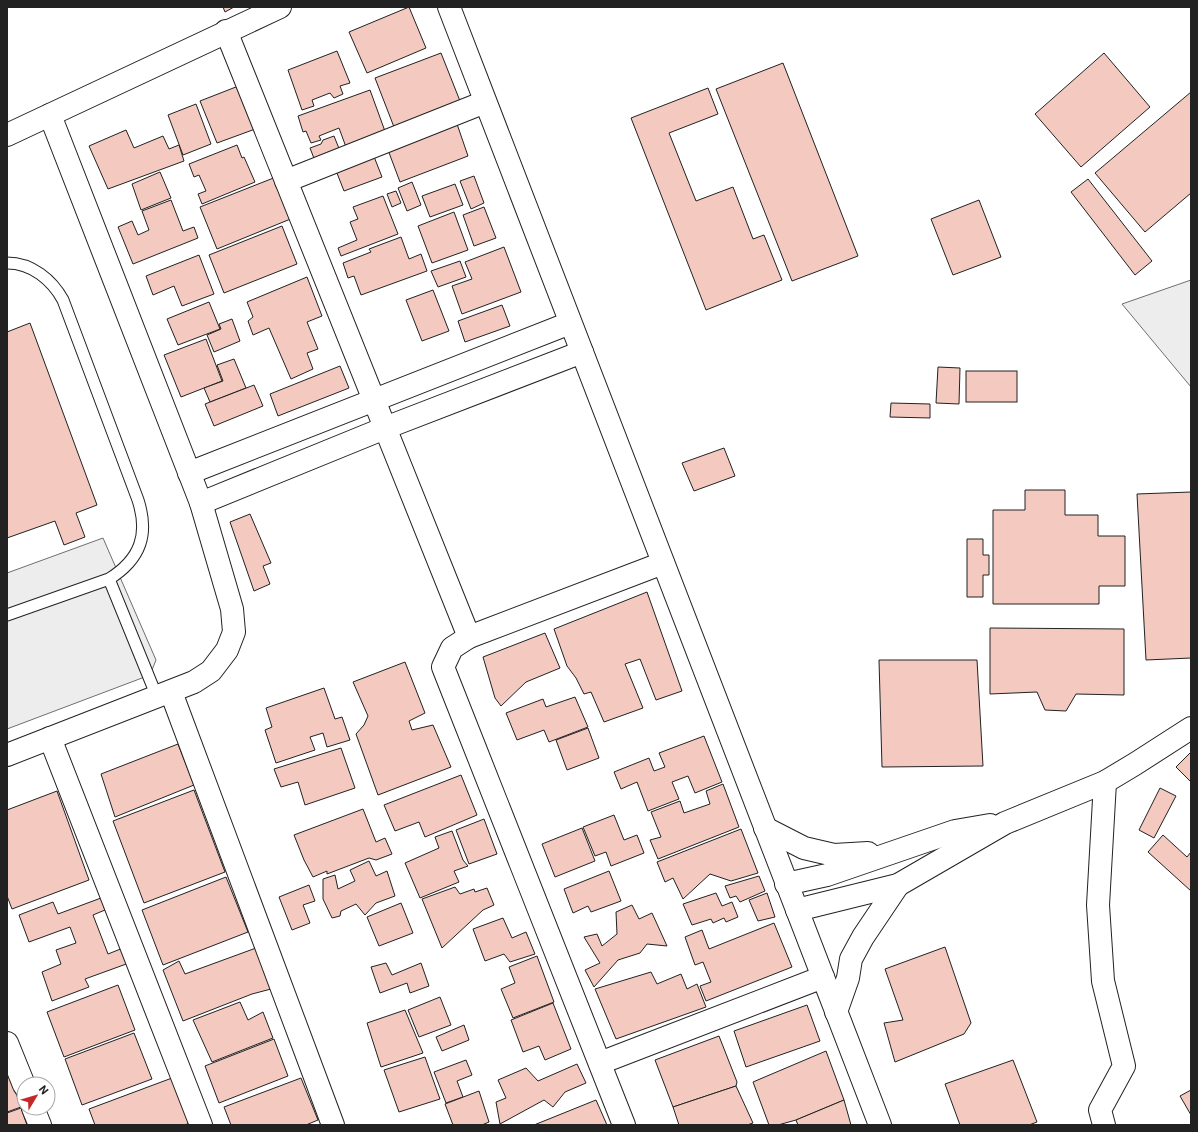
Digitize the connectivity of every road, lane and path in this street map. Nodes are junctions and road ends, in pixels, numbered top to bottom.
1 (280, 7) edge
2 (448, 7) edge
3 (226, 32) junction
4 (485, 102) junction
5 (50, 115) junction
6 (7, 135) edge
7 (286, 181) junction
8 (7, 263) edge
9 (570, 323) junction
10 (582, 352) junction
11 (374, 400) junction
12 (385, 428) junction
13 (189, 473) junction
14 (201, 503) junction
15 (663, 563) junction
16 (110, 579) junction
17 (7, 615) edge
18 (469, 637) junction
19 (164, 695) junction
20 (1191, 728) edge
21 (50, 738) junction
22 (7, 755) edge
23 (1105, 782) junction
24 (1005, 822) junction
25 (765, 828) junction
26 (894, 851) junction
27 (786, 884) junction
28 (898, 885) junction
29 (797, 910) junction
30 (823, 977) junction
31 (836, 1012) junction
32 (7, 1043) edge
33 (600, 1063) junction
34 (20, 1076) edge
35 (201, 1125) edge
36 (333, 1125) edge
37 (624, 1125) edge
38 (880, 1125) edge
39 (1104, 1125) edge

1 - 3 street
2 - 4 street
3 - 5 street
3 - 7 street
4 - 7 street
4 - 9 street
5 - 6 street
5 - 13 street
7 - 11 street
8 - 16 lane
9 - 10 street
9 - 11 street
10 - 12 street
10 - 15 street
11 - 12 street
11 - 13 street
12 - 14 street
12 - 18 street
13 - 14 street
14 - 19 street
15 - 18 street
15 - 25 street
16 - 17 lane
16 - 19 lane
18 - 33 street
19 - 21 street
19 - 36 street
20 - 23 street
21 - 22 street
21 - 35 street
23 - 24 street
23 - 39 street
24 - 26 street
24 - 28 street
25 - 26 street
25 - 27 street
26 - 27 street
27 - 29 street
28 - 29 street
28 - 31 street
29 - 30 street
30 - 31 street
30 - 33 street
31 - 38 street
32 - 34 street
33 - 37 street

